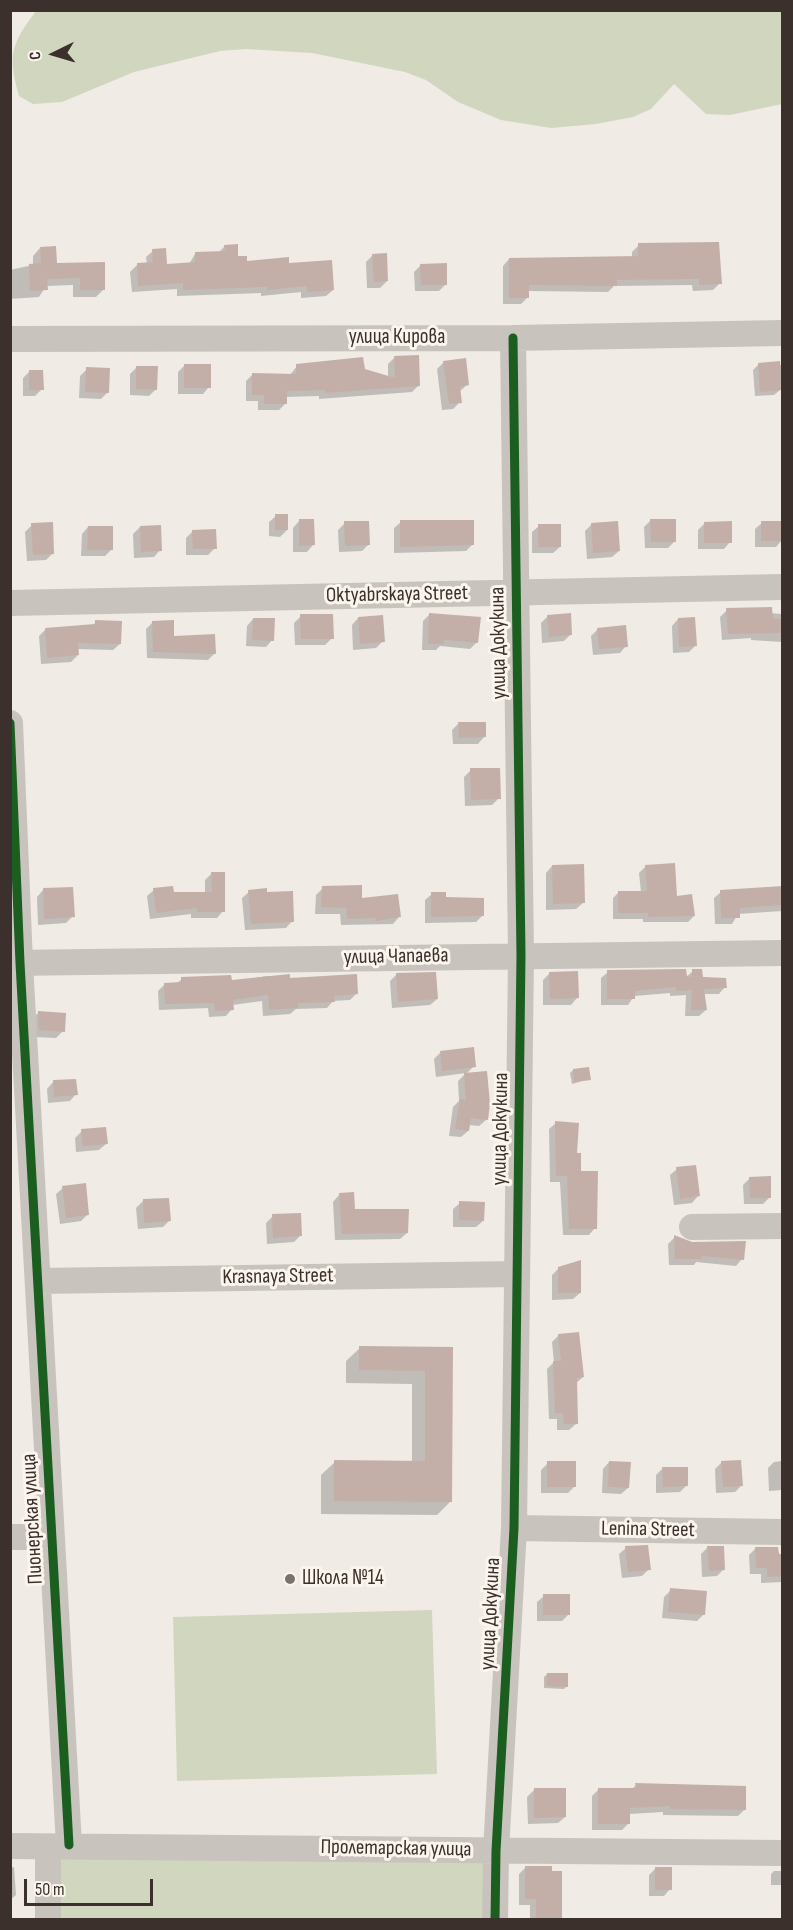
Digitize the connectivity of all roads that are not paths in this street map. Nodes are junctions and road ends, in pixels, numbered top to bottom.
1 (783, 333) edge
2 (513, 338) junction
3 (10, 339) edge
4 (783, 587) edge
5 (516, 593) junction
6 (10, 603) edge
7 (10, 723) edge
8 (783, 953) edge
9 (521, 955) junction
10 (15, 963) edge
11 (783, 1226) edge
12 (692, 1227) dead end
13 (517, 1274) junction
14 (38, 1281) junction
15 (514, 1528) junction
16 (783, 1532) edge
17 (10, 1537) edge
18 (52, 1537) junction
19 (10, 1846) edge
20 (58, 1846) junction
21 (496, 1851) junction
22 (783, 1853) edge
23 (48, 1920) edge
24 (495, 1920) edge

1 - 2 street, улица Кирова
2 - 3 street, улица Кирова
2 - 5 street, улица Докукина
4 - 5 street, Oktyabrskaya Street
5 - 6 street, Oktyabrskaya Street
5 - 9 street, улица Докукина
7 - 10 street, Пионерская улица
8 - 9 street, улица Чапаева
9 - 10 street, улица Чапаева
9 - 13 street, улица Докукина
10 - 14 street, Пионерская улица
11 - 12 street
13 - 14 street, Krasnaya Street
13 - 15 street, улица Докукина
14 - 18 street, Пионерская улица
15 - 16 street, Lenina Street
15 - 21 street, улица Докукина
17 - 18 street
18 - 20 street, Пионерская улица
19 - 20 street, Пролетарская улица
20 - 21 street, Пролетарская улица
20 - 23 street, Пионерская улица
21 - 22 street, Пролетарская улица
21 - 24 street, улица Докукина

